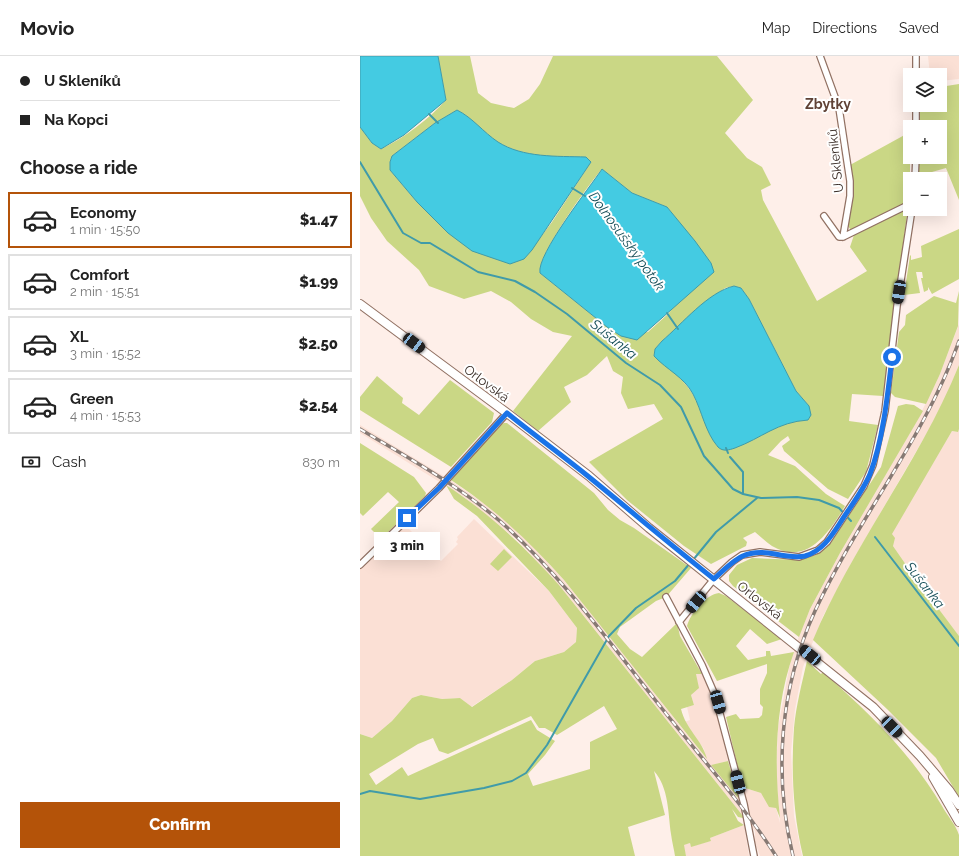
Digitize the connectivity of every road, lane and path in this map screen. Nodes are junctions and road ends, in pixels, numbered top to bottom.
1 (820, 56) edge
2 (916, 56) edge
3 (916, 68) edge
4 (903, 207) edge
5 (824, 216) dead end
6 (911, 216) edge
7 (843, 236) junction
8 (360, 304) edge
9 (507, 413) junction
10 (360, 565) edge
11 (714, 579) junction
12 (666, 597) dead end
13 (679, 622) junction
14 (920, 756) junction
15 (959, 805) edge
16 (959, 822) edge
17 (754, 856) edge

1 - 7 street, U Skleníků
2 - 3 street
4 - 7 street
5 - 7 street
6 - 11 street
8 - 9 main road, Orlovská
9 - 10 street
9 - 11 main road, Orlovská
11 - 13 street
11 - 14 main road, Orlovská
12 - 13 street
13 - 17 street
14 - 15 main road
14 - 16 main road

